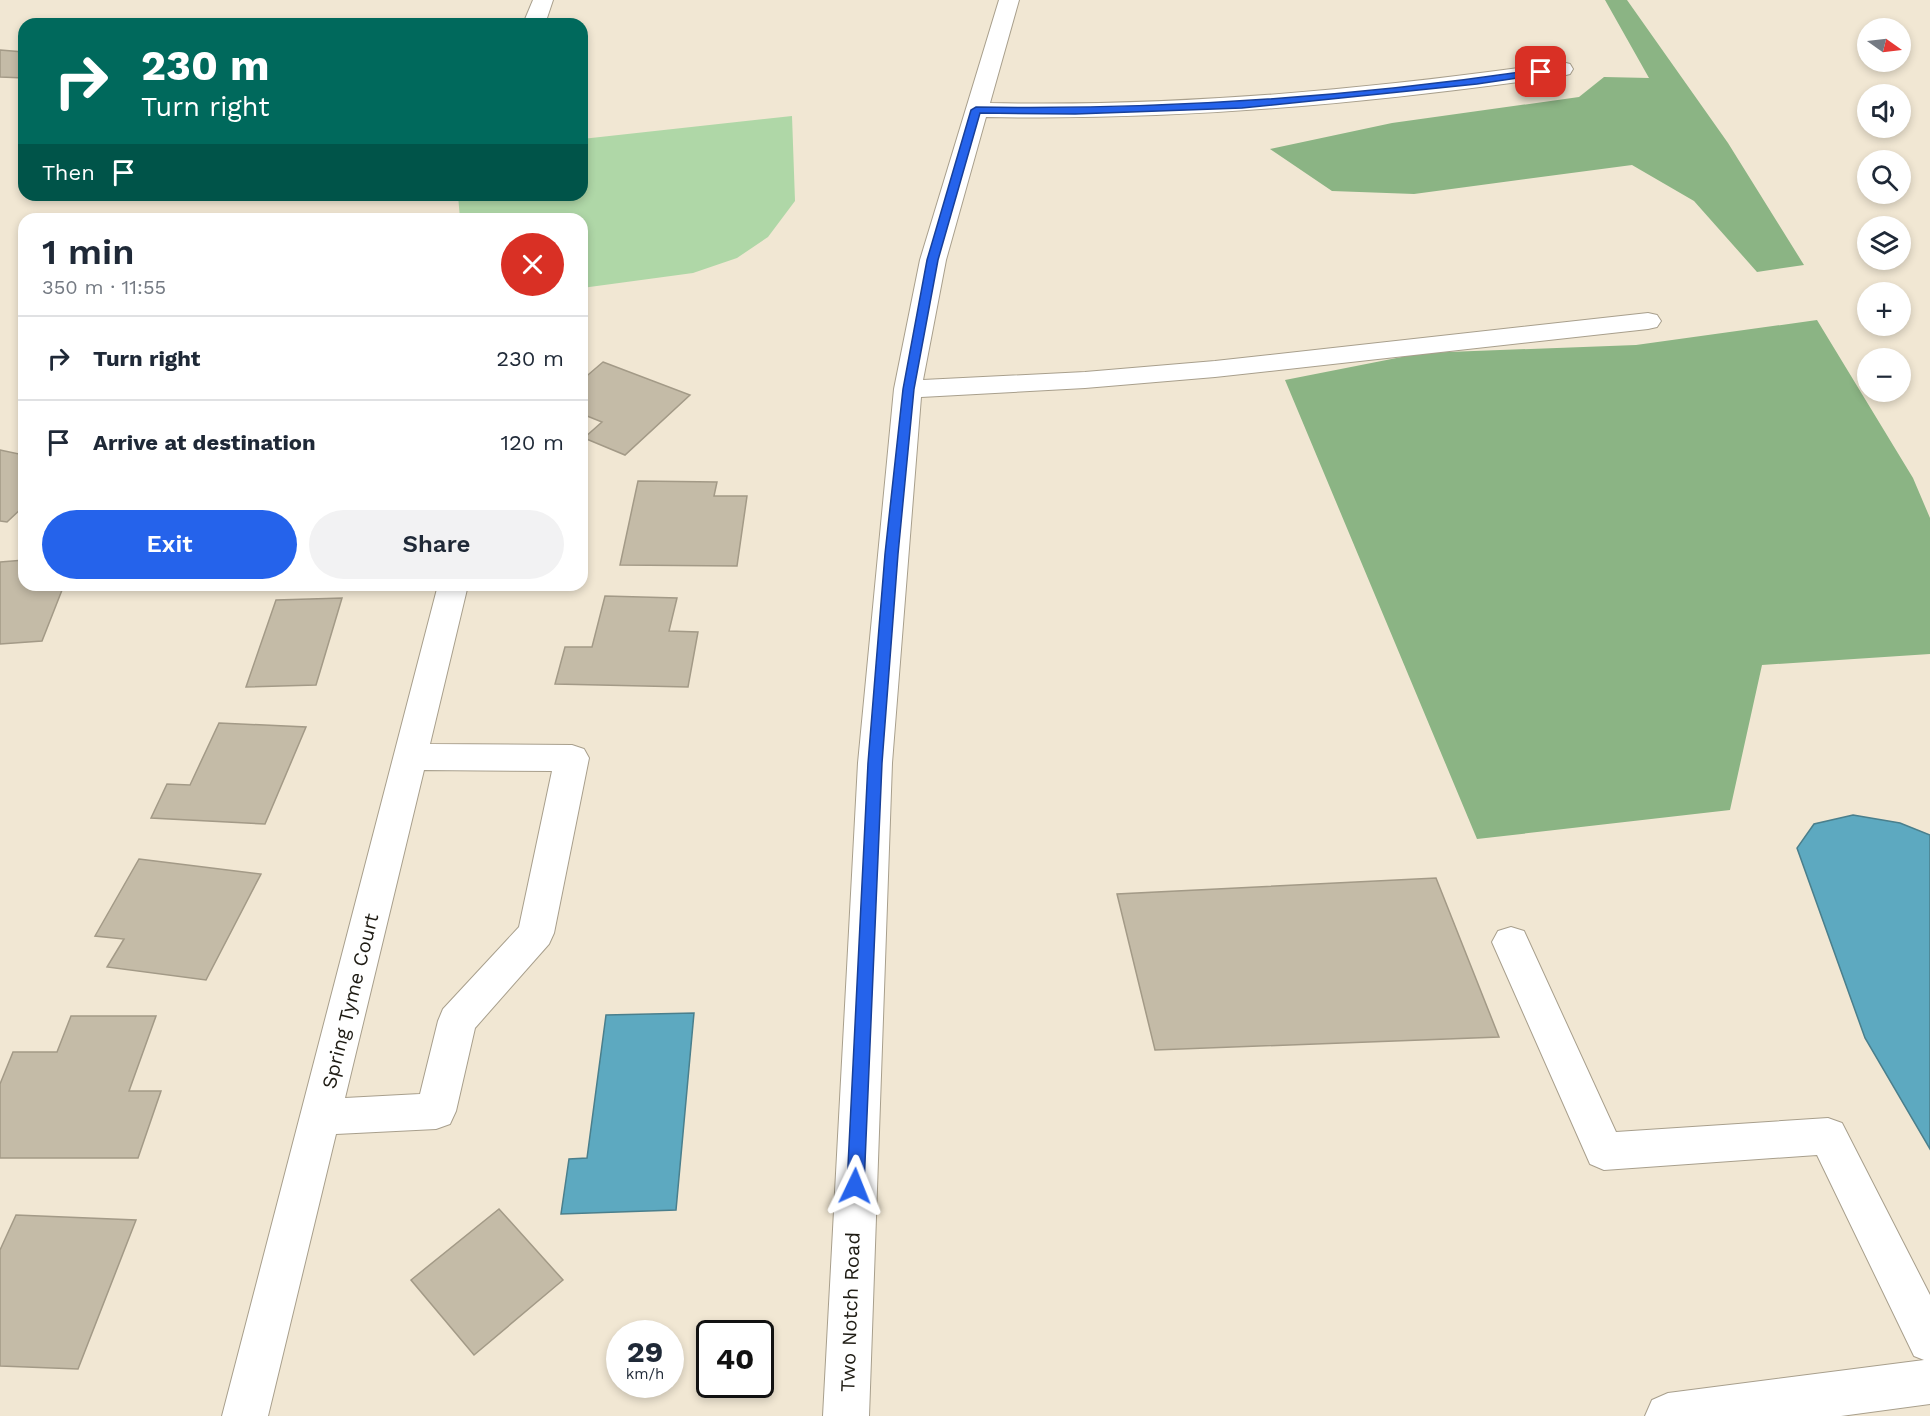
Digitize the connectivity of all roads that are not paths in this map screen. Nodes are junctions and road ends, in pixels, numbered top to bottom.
1 (543, 0) edge
2 (1009, 0) edge
3 (536, 18) edge
4 (1562, 69) dead end
5 (976, 110) junction
6 (1648, 321) dead end
7 (908, 389) junction
8 (452, 591) edge
9 (411, 757) junction
10 (1511, 942) dead end
11 (321, 1117) junction
12 (1930, 1341) edge
13 (1930, 1382) edge
14 (245, 1416) edge
15 (846, 1416) edge
16 (1668, 1416) edge

1 - 3 street
2 - 5 street, Two Notch Road
4 - 5 street
5 - 7 street, Two Notch Road
6 - 7 street
7 - 15 street, Two Notch Road
8 - 9 street, Spring Tyme Court
9 - 11 street, Spring Tyme Court
9 - 11 street
10 - 12 street
11 - 14 street, Spring Tyme Court
13 - 16 street

